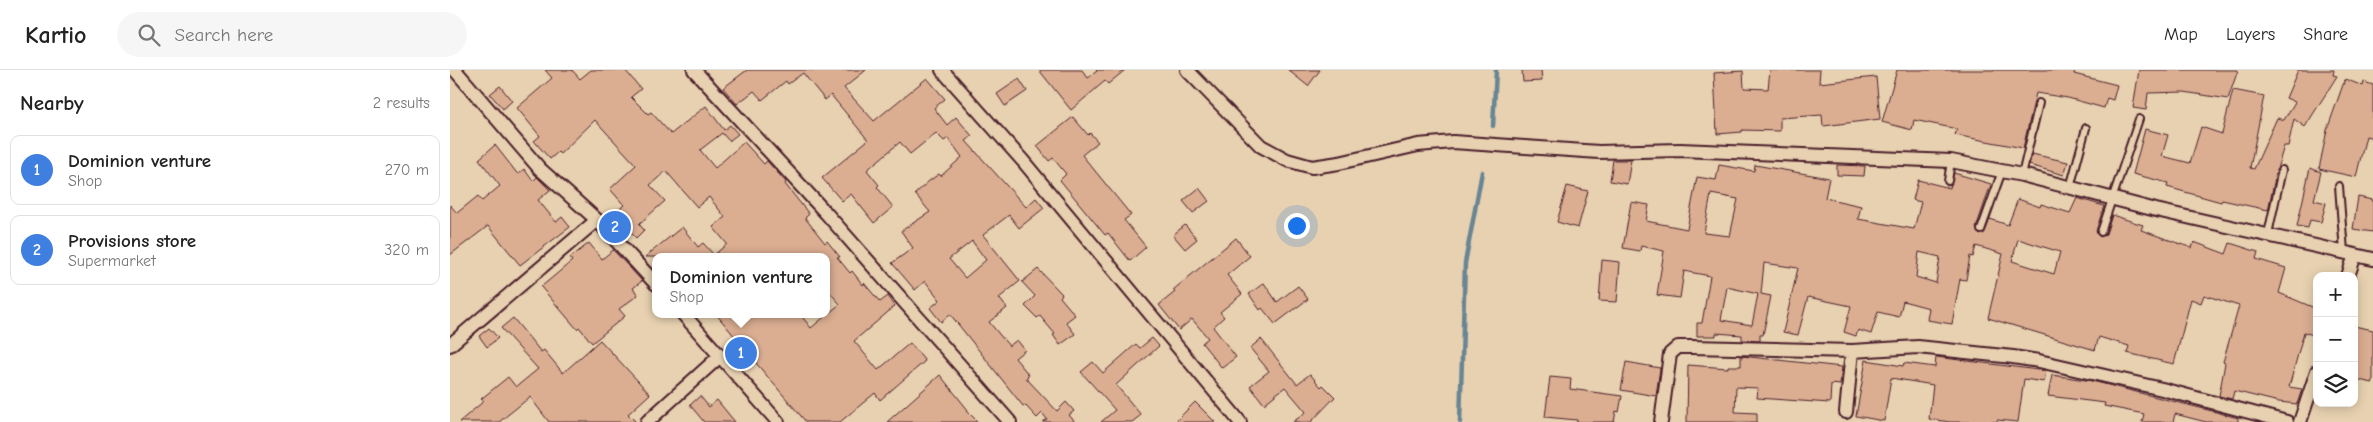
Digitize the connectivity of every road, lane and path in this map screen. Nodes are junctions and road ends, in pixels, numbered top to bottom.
1 (455, 70) edge
2 (694, 70) edge
3 (942, 70) edge
4 (1186, 70) edge
5 (2039, 103) dead end
6 (2139, 119) dead end
7 (2086, 128) dead end
8 (1951, 161) junction
9 (2282, 170) dead end
10 (2002, 171) junction
11 (2022, 175) junction
12 (1948, 181) dead end
13 (2338, 186) dead end
14 (2070, 188) junction
15 (2114, 199) junction
16 (597, 220) junction
17 (1981, 230) dead end
18 (2101, 232) dead end
19 (2268, 234) junction
20 (2349, 253) junction
21 (2373, 259) edge
22 (2348, 272) edge
23 (652, 280) edge
24 (687, 318) edge
25 (452, 339) edge
26 (1852, 351) junction
27 (720, 356) junction
28 (2313, 383) edge
29 (1846, 412) dead end
30 (646, 422) edge
31 (778, 422) edge
32 (1010, 422) edge
33 (1240, 422) edge
34 (1661, 422) edge
35 (2287, 422) edge
36 (2300, 422) edge

1 - 16 street
2 - 32 street
3 - 33 street
4 - 8 street
5 - 11 lane
6 - 15 lane
7 - 14 lane
8 - 10 street
8 - 12 lane
9 - 19 lane
10 - 11 street
10 - 17 lane
11 - 14 street
13 - 20 lane
14 - 15 street
15 - 18 lane
15 - 19 street
16 - 23 street
16 - 25 street
19 - 20 street
20 - 21 street
20 - 22 street
24 - 27 street
26 - 29 street
26 - 34 street
26 - 35 street
27 - 30 street
27 - 31 street
28 - 36 street

